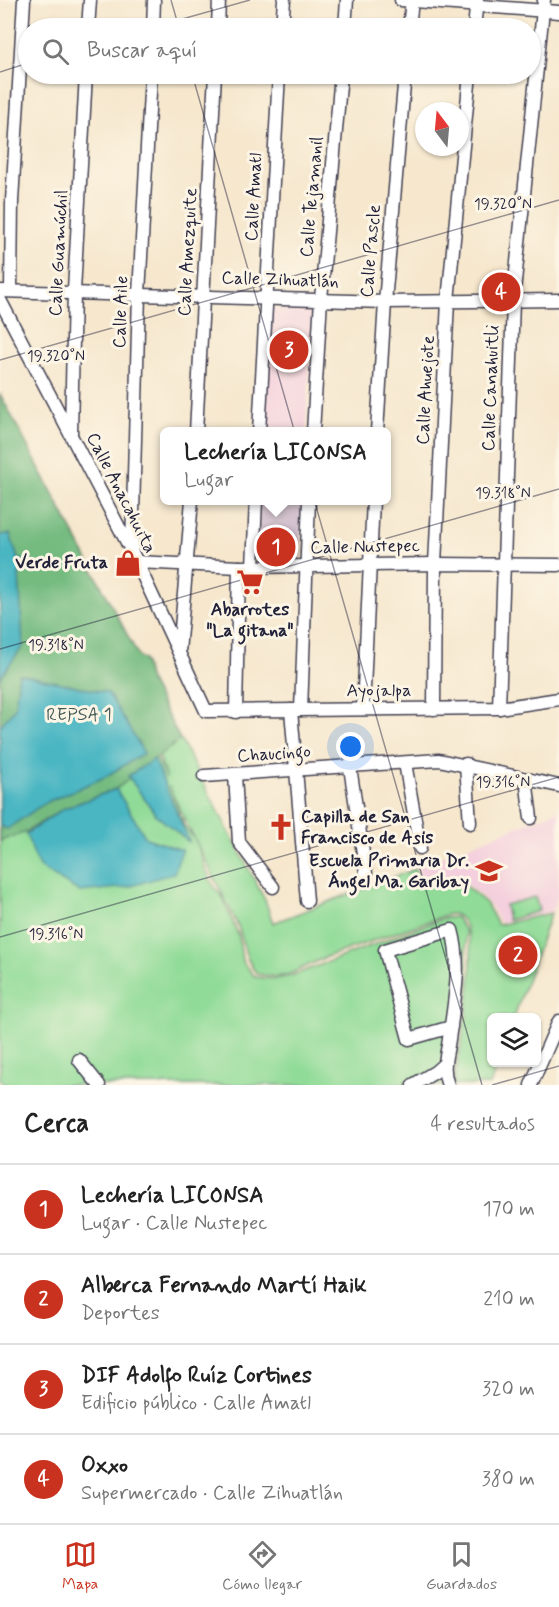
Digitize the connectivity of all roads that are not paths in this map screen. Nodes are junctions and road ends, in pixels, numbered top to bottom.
1 (24, 0) edge
2 (90, 0) edge
3 (154, 0) edge
4 (219, 0) edge
5 (284, 0) edge
6 (347, 0) edge
7 (401, 0) edge
8 (411, 0) edge
9 (477, 2) edge
10 (544, 5) edge
11 (559, 12) edge
12 (23, 18) edge
13 (89, 18) edge
14 (153, 18) edge
15 (218, 18) edge
16 (283, 18) edge
17 (346, 18) edge
18 (410, 18) edge
19 (475, 18) edge
20 (541, 34) edge
21 (19, 84) edge
22 (85, 84) edge
23 (150, 84) edge
24 (215, 84) edge
25 (278, 84) edge
26 (339, 84) edge
27 (404, 84) edge
28 (469, 84) edge
29 (536, 84) edge
30 (6, 291) edge
31 (74, 291) junction
32 (140, 294) junction
33 (204, 295) junction
34 (266, 298) junction
35 (321, 299) junction
36 (0, 300) edge
37 (559, 300) edge
38 (448, 301) junction
39 (513, 301) junction
40 (385, 302) junction
41 (196, 427) edge
42 (259, 427) edge
43 (313, 427) edge
44 (377, 427) edge
45 (71, 435) junction
46 (192, 505) edge
47 (256, 505) edge
48 (309, 505) edge
49 (373, 505) edge
50 (134, 557) junction
51 (189, 564) junction
52 (435, 564) junction
53 (502, 564) junction
54 (559, 566) edge
55 (239, 567) junction
56 (253, 567) junction
57 (305, 567) junction
58 (369, 567) junction
59 (179, 653) junction
60 (559, 699) edge
61 (202, 706) joint
62 (499, 708) junction
63 (363, 709) junction
64 (434, 709) junction
65 (296, 710) junction
66 (236, 712) junction
67 (405, 763) junction
68 (466, 764) junction
69 (350, 767) junction
70 (294, 772) junction
71 (235, 775) junction
72 (204, 776) dead end
73 (526, 779) junction
74 (558, 789) edge
75 (531, 818) dead end
76 (470, 823) dead end
77 (420, 848) dead end
78 (366, 873) dead end
79 (273, 886) dead end
80 (307, 901) dead end
81 (559, 1021) edge
82 (451, 1027) junction
83 (79, 1060) dead end
84 (444, 1064) junction
85 (417, 1083) edge
86 (99, 1085) edge
87 (441, 1085) edge
88 (448, 1085) edge
89 (531, 1085) edge

1 - 12 street
2 - 13 street
3 - 14 street
4 - 15 street
5 - 16 street
6 - 17 street
7 - 8 street
8 - 9 street
8 - 18 street
9 - 10 street
9 - 19 street
10 - 11 street
10 - 20 street, Calle Canahuitli
21 - 30 street
22 - 31 street, Calle Guamúchil
23 - 32 street, Calle Aile
24 - 33 street, Calle Amezquite
25 - 34 street, Calle Amatl
26 - 35 street, Calle Tejamanil
27 - 40 street, Calle Pascle
28 - 38 street, Calle Ahuejote
29 - 39 street, Calle Canahuitli
30 - 31 street, Calle Zihuatlán
31 - 32 street, Calle Zihuatlán
31 - 45 street, Calle Guamúchil
32 - 33 street, Calle Zihuatlán
32 - 50 street, Calle Aile
33 - 34 street, Calle Zihuatlán
33 - 41 street, Calle Amezquite
34 - 35 street, Calle Zihuatlán
34 - 42 street, Calle Amatl
35 - 40 street, Calle Zihuatlán
35 - 43 street, Calle Tejamanil
36 - 45 street, Calle Anacahuita
37 - 39 street, Calle Zihuatlán
38 - 39 street, Calle Zihuatlán
38 - 40 street, Calle Zihuatlán
38 - 52 street, Calle Ahuejote
39 - 53 street, Calle Canahuitli
40 - 44 street, Calle Pascle
45 - 50 street, Calle Anacahuita
46 - 51 street
47 - 56 street
48 - 57 street
49 - 58 street
50 - 51 street, Calle Nustepec
50 - 59 street, Calle Anacahuita
51 - 55 street, Calle Nustepec
51 - 59 street
52 - 53 street, Calle Nustepec
52 - 58 street, Calle Nustepec
52 - 64 street, Calle Ahuejote
53 - 54 street, Calle Nustepec
53 - 62 street, Calle Canahuitli
55 - 56 street, Calle Nustepec
55 - 66 street
56 - 57 street, Calle Nustepec
57 - 58 street, Calle Nustepec
57 - 65 street
58 - 63 street
59 - 61 street, Calle Anacahuita
60 - 62 street, Ayojalpa
61 - 66 street, Ayojalpa
62 - 64 street, Ayojalpa
63 - 64 street, Ayojalpa
63 - 65 street, Ayojalpa
65 - 66 street, Ayojalpa
65 - 70 street
67 - 68 street, Chaucingo
67 - 69 street, Chaucingo
67 - 77 street
68 - 73 street, Chaucingo
68 - 76 street
69 - 70 street, Chaucingo
69 - 78 street
70 - 71 street, Chaucingo
70 - 80 street
71 - 72 street, Chaucingo
71 - 79 street
73 - 74 street, Chaucingo
73 - 75 street
81 - 89 street
82 - 82 street
82 - 84 street
83 - 86 street
84 - 85 street
84 - 88 street
85 - 87 street

